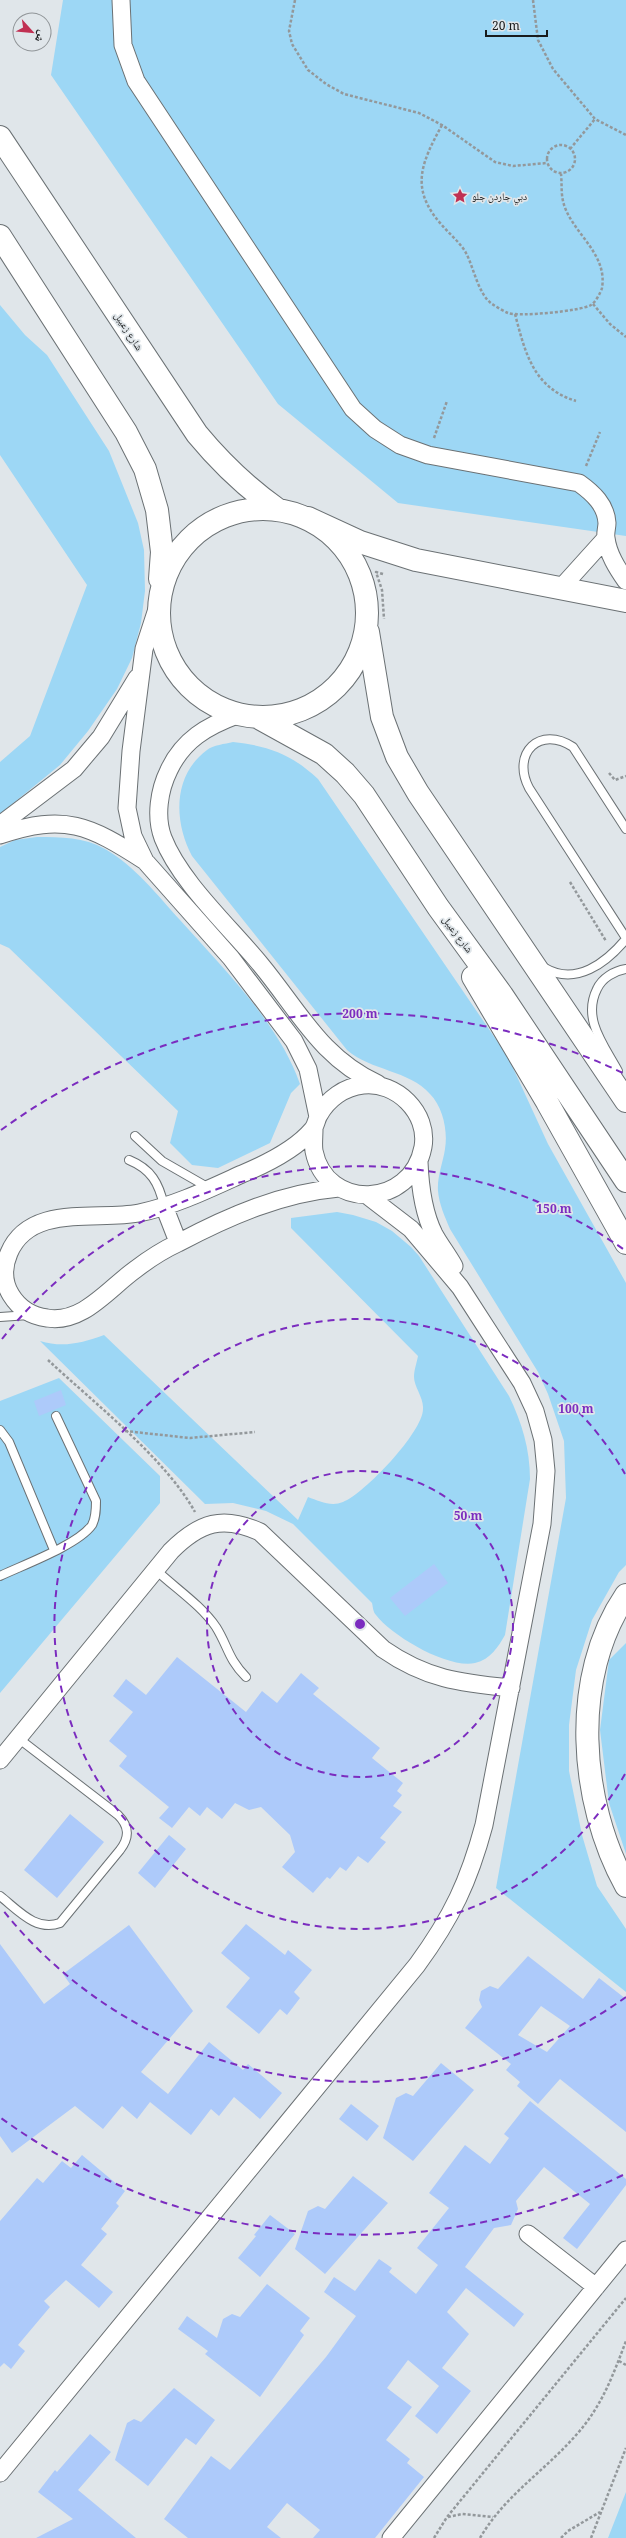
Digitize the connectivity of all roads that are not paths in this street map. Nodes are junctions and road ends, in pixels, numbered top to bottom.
1 (121, 0) edge
2 (0, 136) edge
3 (0, 236) edge
4 (277, 509) junction
5 (308, 518) junction
6 (606, 538) junction
7 (626, 581) edge
8 (560, 589) junction
9 (159, 599) junction
10 (626, 601) edge
11 (375, 625) junction
12 (140, 672) junction
13 (237, 715) junction
14 (260, 718) junction
15 (0, 825) edge
16 (626, 829) edge
17 (0, 835) edge
18 (145, 861) junction
19 (438, 908) junction
20 (626, 939) edge
21 (526, 955) junction
22 (626, 969) edge
23 (382, 1086) junction
24 (626, 1088) edge
25 (626, 1102) edge
26 (316, 1123) junction
27 (135, 1136) dead end
28 (129, 1160) dead end
29 (419, 1162) junction
30 (626, 1181) edge
31 (210, 1188) junction
32 (339, 1188) junction
33 (368, 1196) junction
34 (164, 1206) junction
35 (178, 1242) junction
36 (626, 1243) edge
37 (2, 1265) edge
38 (460, 1287) junction
39 (33, 1315) junction
40 (0, 1317) edge
41 (56, 1416) dead end
42 (0, 1430) edge
43 (54, 1550) junction
44 (156, 1570) junction
45 (0, 1576) edge
46 (626, 1594) edge
47 (246, 1677) dead end
48 (511, 1688) junction
49 (18, 1738) junction
50 (0, 1760) edge
51 (626, 1886) edge
52 (0, 1896) edge
53 (528, 2234) dead end
54 (626, 2250) edge
55 (596, 2287) junction
56 (0, 2473) edge
57 (391, 2538) edge

1 - 6 street
2 - 4 main road, شارع زعيبل
3 - 9 main road
4 - 5 main road
4 - 9 main road
5 - 8 main road
5 - 11 main road
6 - 7 street
6 - 8 street
8 - 10 main road
9 - 12 street
9 - 13 main road
11 - 14 main road
11 - 21 main road
12 - 15 street
12 - 18 street
13 - 14 main road
13 - 23 street
14 - 19 main road, شارع زعيبل
16 - 20 lane
17 - 18 street
18 - 26 street
19 - 30 main road, شارع زعيبل
19 - 36 main road
20 - 21 lane
21 - 25 main road
22 - 24 lane
23 - 26 street
23 - 29 street
26 - 31 street
26 - 32 street
27 - 31 lane
28 - 34 lane
29 - 33 street
29 - 38 street
31 - 34 street
32 - 33 street
32 - 35 street
33 - 38 street
34 - 35 street
34 - 37 street
35 - 39 street
37 - 39 street
38 - 48 street
39 - 40 lane
41 - 43 lane
42 - 43 lane
43 - 45 lane
44 - 47 lane
44 - 48 street
44 - 49 street
46 - 51 main road
48 - 56 street
49 - 50 street
49 - 52 lane
53 - 55 street
54 - 55 street
55 - 57 street

